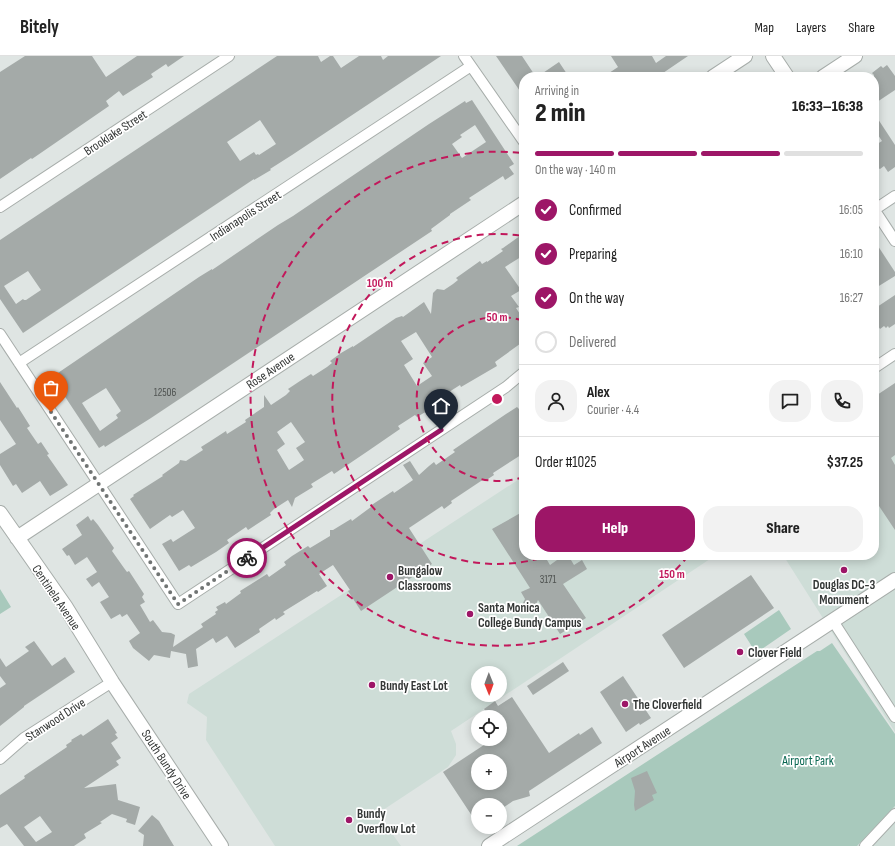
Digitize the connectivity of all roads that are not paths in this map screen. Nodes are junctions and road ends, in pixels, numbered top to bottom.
1 (230, 56) edge
2 (464, 56) edge
3 (745, 56) edge
4 (773, 56) edge
5 (855, 56) edge
6 (471, 66) junction
7 (721, 72) edge
8 (784, 72) edge
9 (831, 72) edge
10 (519, 135) edge
11 (895, 196) edge
12 (519, 206) edge
13 (879, 206) edge
14 (0, 207) edge
15 (879, 217) edge
16 (895, 241) edge
17 (0, 334) edge
18 (895, 354) edge
19 (19, 363) junction
20 (879, 365) edge
21 (519, 376) edge
22 (99, 484) junction
23 (0, 513) edge
24 (17, 538) junction
25 (895, 580) edge
26 (833, 621) junction
27 (112, 682) junction
28 (895, 718) edge
29 (0, 759) edge
30 (895, 814) edge
31 (221, 846) edge
32 (490, 846) edge
33 (865, 846) edge

1 - 14 street, Brooklake Street
2 - 6 street
3 - 7 street
4 - 8 street
5 - 9 street
6 - 10 street
6 - 19 street, Indianapolis Street
11 - 13 street
12 - 22 street, Rose Avenue
15 - 16 street
17 - 19 street
18 - 20 street
19 - 22 street
21 - 22 street
22 - 24 street, Rose Avenue
23 - 24 street, Centinela Avenue
24 - 27 street, Centinela Avenue
25 - 26 street, Airport Avenue
26 - 28 street
26 - 32 street, Airport Avenue
27 - 29 street, Stanwood Drive
27 - 31 street, South Bundy Drive
30 - 33 street

